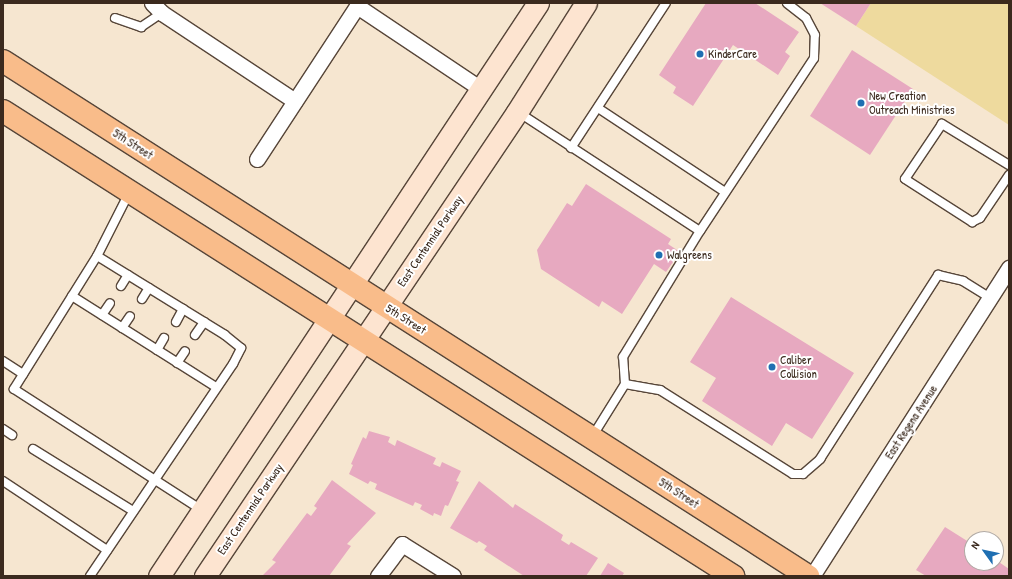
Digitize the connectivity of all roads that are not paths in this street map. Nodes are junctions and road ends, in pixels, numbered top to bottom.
1 (538, 3) edge
2 (586, 3) edge
3 (666, 3) edge
4 (787, 3) edge
5 (358, 5) edge
6 (157, 8) edge
7 (114, 18) dead end
8 (3, 61) edge
9 (481, 89) junction
10 (295, 101) junction
11 (598, 108) junction
12 (3, 111) edge
13 (517, 112) junction
14 (572, 148) junction
15 (257, 159) dead end
16 (1009, 165) edge
17 (1009, 175) edge
18 (130, 191) junction
19 (726, 192) junction
20 (700, 232) junction
21 (97, 256) junction
22 (1009, 268) edge
23 (128, 275) junction
24 (352, 284) junction
25 (121, 286) dead end
26 (149, 288) junction
27 (72, 296) junction
28 (990, 298) junction
29 (142, 299) dead end
30 (110, 303) dead end
31 (386, 306) junction
32 (183, 309) junction
33 (102, 315) junction
34 (130, 316) dead end
35 (329, 318) junction
36 (176, 322) dead end
37 (204, 322) junction
38 (122, 328) junction
39 (195, 335) dead end
40 (164, 338) dead end
41 (363, 340) junction
42 (157, 350) junction
43 (185, 351) dead end
44 (3, 361) edge
45 (177, 363) junction
46 (23, 374) junction
47 (625, 384) junction
48 (216, 387) junction
49 (3, 429) edge
50 (12, 436) dead end
51 (592, 438) junction
52 (33, 449) dead end
53 (153, 480) junction
54 (3, 481) edge
55 (202, 510) junction
56 (133, 512) junction
57 (107, 550) junction
58 (90, 576) edge
59 (159, 576) edge
60 (204, 576) edge
61 (378, 576) edge
62 (453, 576) edge
63 (733, 576) edge
64 (808, 576) edge
65 (812, 576) edge

1 - 9 main road
2 - 13 main road, East Centennial Parkway
3 - 11 lane
4 - 19 lane
5 - 9 street
5 - 10 street
6 - 7 lane
6 - 10 street
8 - 24 main road, 5th Street
9 - 24 main road
10 - 15 street
11 - 14 lane
11 - 19 lane
12 - 18 main road
13 - 14 lane
13 - 31 main road, East Centennial Parkway
14 - 20 lane
16 - 17 lane
18 - 21 lane
18 - 35 main road
19 - 20 lane
20 - 47 lane
21 - 23 lane
21 - 27 lane
22 - 28 street, East Regena Avenue
23 - 25 lane
23 - 26 lane
24 - 31 main road, 5th Street
24 - 35 main road
26 - 29 lane
26 - 32 lane
27 - 33 lane
27 - 46 lane
28 - 47 lane
28 - 65 street, East Regena Avenue
30 - 33 lane
31 - 41 main road, East Centennial Parkway
31 - 51 main road, 5th Street
32 - 36 lane
32 - 37 lane
33 - 38 lane
34 - 38 lane
35 - 41 main road
35 - 55 main road
37 - 39 lane
37 - 48 lane
38 - 42 lane
40 - 42 lane
41 - 60 main road, East Centennial Parkway
41 - 63 main road
42 - 45 lane
43 - 45 lane
44 - 46 lane
45 - 48 lane
46 - 53 lane
47 - 51 lane
48 - 53 lane
49 - 50 lane
51 - 64 main road, 5th Street
52 - 56 lane
53 - 55 lane
53 - 56 lane
54 - 57 lane
55 - 59 main road
56 - 57 lane
57 - 58 lane
61 - 62 street

